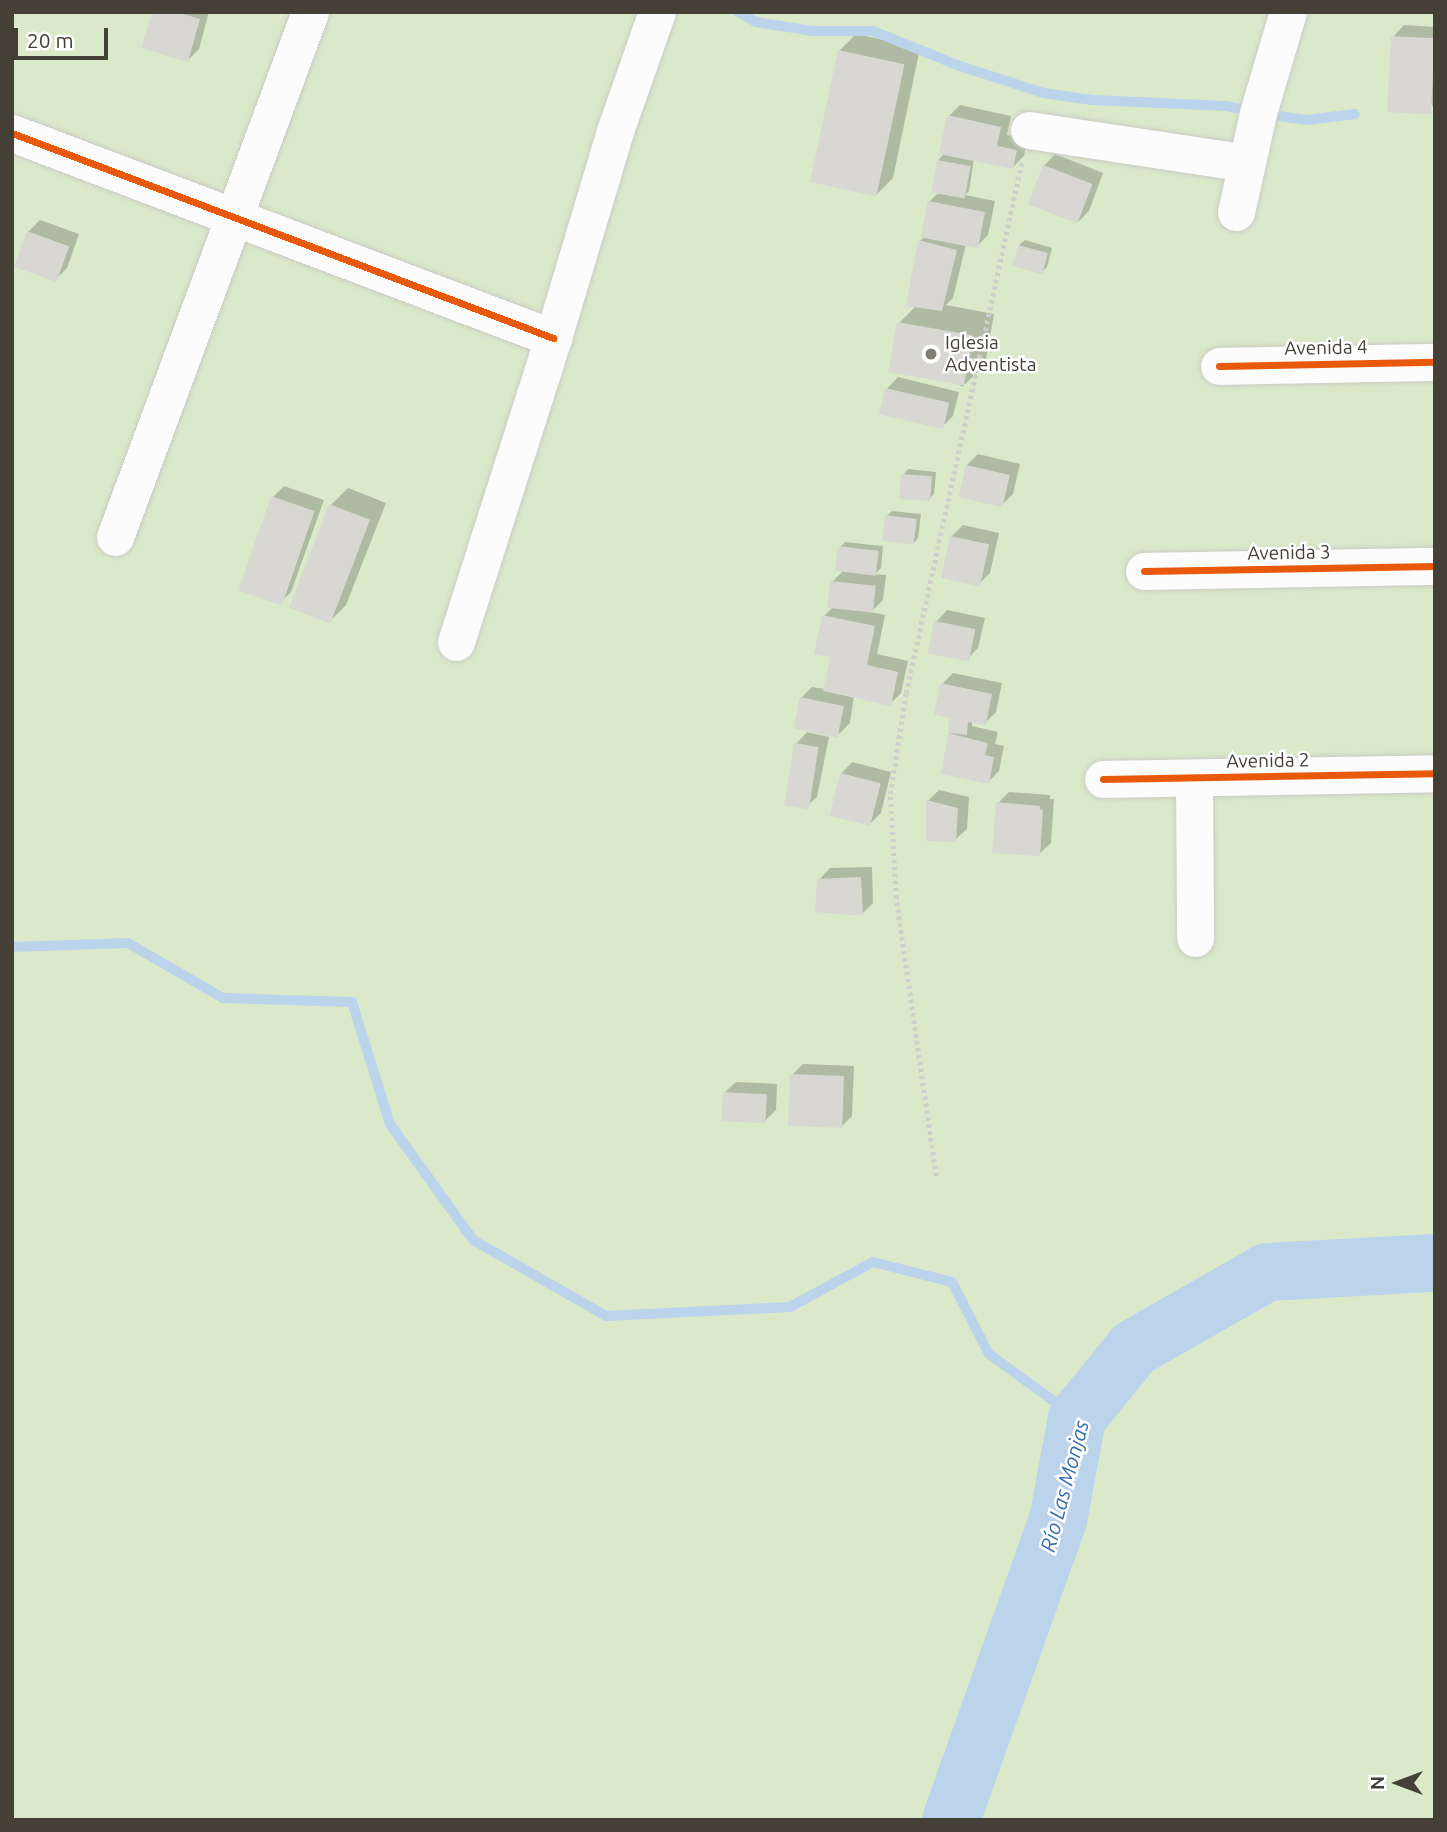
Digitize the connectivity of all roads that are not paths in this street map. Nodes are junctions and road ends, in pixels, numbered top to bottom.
1 (310, 12) edge
2 (657, 12) edge
3 (1287, 12) edge
4 (1029, 130) road end
5 (12, 133) edge
6 (1247, 163) junction
7 (1236, 212) dead end
8 (236, 218) junction
9 (554, 338) junction
10 (1435, 362) edge
11 (1219, 366) dead end
12 (115, 537) dead end
13 (1435, 566) edge
14 (1144, 571) dead end
15 (456, 642) dead end
16 (1435, 773) edge
17 (1194, 778) junction
18 (1103, 779) dead end
19 (1195, 938) dead end

1 - 8 street
2 - 9 street
3 - 6 street
4 - 6 street
5 - 8 street
6 - 7 street
8 - 9 street
8 - 12 street
9 - 15 street
10 - 11 street, Avenida 4
13 - 14 street, Avenida 3
16 - 17 street, Avenida 2
17 - 18 street, Avenida 2
17 - 19 street

